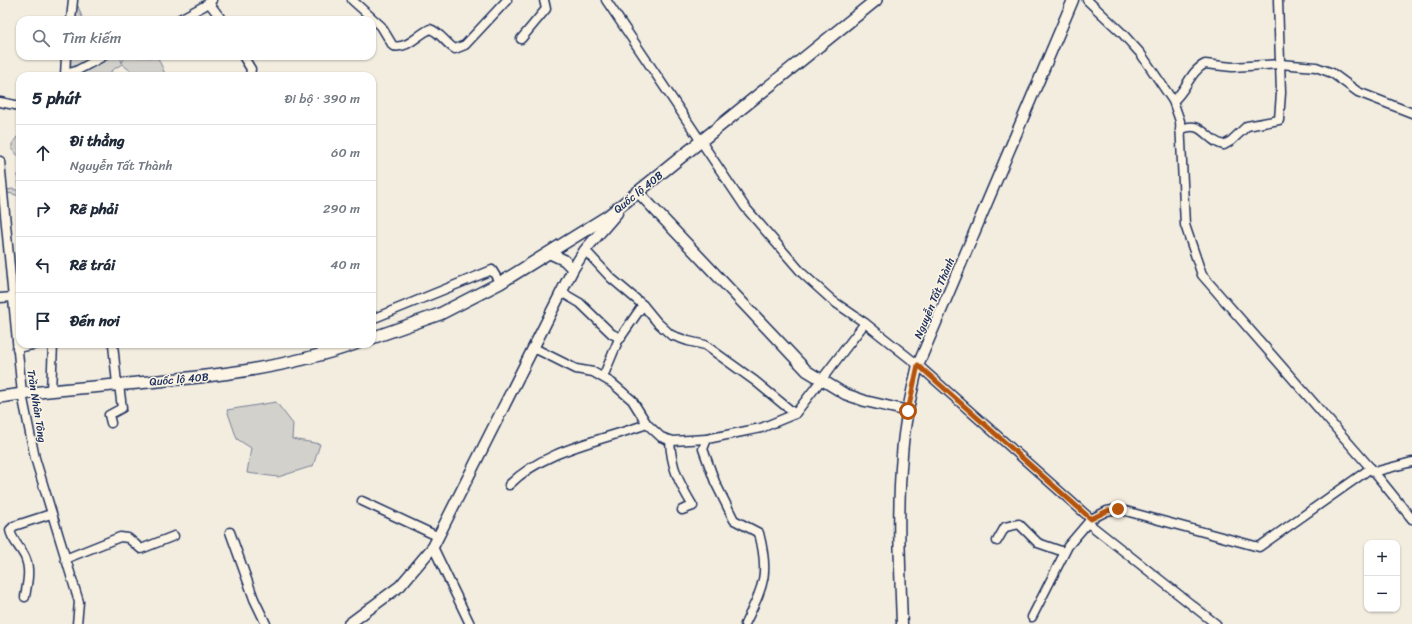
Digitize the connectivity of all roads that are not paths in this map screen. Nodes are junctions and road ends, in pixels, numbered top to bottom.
1 (73, 0) edge
2 (352, 0) edge
3 (507, 0) edge
4 (544, 0) edge
5 (606, 0) edge
6 (876, 0) edge
7 (1073, 0) edge
8 (1087, 0) edge
9 (1278, 0) edge
10 (211, 1) edge
11 (71, 16) edge
12 (185, 16) edge
13 (220, 16) edge
14 (370, 16) edge
15 (376, 22) edge
16 (521, 39) dead end
17 (66, 60) edge
18 (97, 60) edge
19 (245, 60) edge
20 (1280, 64) junction
21 (65, 72) edge
22 (73, 72) edge
23 (251, 72) edge
24 (1173, 101) junction
25 (0, 102) edge
26 (16, 105) edge
27 (1410, 109) edge
28 (1180, 130) junction
29 (700, 142) junction
30 (0, 161) edge
31 (638, 192) junction
32 (1, 196) edge
33 (585, 250) junction
34 (550, 253) junction
35 (573, 270) junction
36 (500, 283) junction
37 (561, 292) junction
38 (13, 297) junction
39 (0, 298) edge
40 (643, 305) junction
41 (376, 316) edge
42 (865, 323) junction
43 (16, 335) edge
44 (376, 337) edge
45 (620, 338) junction
46 (17, 348) edge
47 (52, 348) edge
48 (114, 348) edge
49 (322, 348) edge
50 (344, 348) edge
51 (534, 348) junction
52 (324, 355) junction
53 (918, 365) junction
54 (603, 377) junction
55 (822, 381) junction
56 (118, 384) junction
57 (50, 391) junction
58 (22, 394) junction
59 (0, 397) edge
60 (908, 411) junction
61 (795, 414) junction
62 (112, 423) dead end
63 (647, 424) junction
64 (707, 439) junction
65 (670, 440) junction
66 (1412, 462) edge
67 (1372, 470) junction
68 (509, 485) dead end
69 (362, 500) dead end
70 (682, 510) dead end
71 (50, 514) junction
72 (1412, 519) edge
73 (1090, 521) junction
74 (230, 532) dead end
75 (174, 536) dead end
76 (437, 536) junction
77 (997, 541) dead end
78 (433, 547) junction
79 (1064, 552) junction
80 (65, 559) junction
81 (25, 597) dead end
82 (1032, 617) dead end
83 (77, 624) edge
84 (266, 624) edge
85 (349, 624) edge
86 (470, 624) edge
87 (745, 624) edge
88 (902, 624) edge
89 (1216, 624) edge

1 - 11 street
2 - 14 street
3 - 15 street
4 - 16 street
5 - 29 street
6 - 29 highway, Quốc lộ 40B
7 - 53 main road, Nguyễn Tất Thành
8 - 24 street
9 - 20 street
10 - 12 street
10 - 13 street
17 - 21 street
18 - 22 street
19 - 23 street
20 - 24 street
20 - 27 street
20 - 28 street
24 - 28 street
25 - 26 street
28 - 67 street
29 - 31 highway, Quốc lộ 40B
29 - 42 street
30 - 32 street, Trần Nhân Tông
31 - 33 main road
31 - 34 highway, Quốc lộ 40B
31 - 55 main road
32 - 38 street, Trần Nhân Tông
33 - 35 main road
33 - 40 street
34 - 35 main road
34 - 36 highway, Quốc lộ 40B
35 - 37 main road
36 - 41 street
36 - 44 highway, Quốc lộ 40B
37 - 45 street
37 - 51 main road
38 - 39 street
38 - 43 street, Trần Nhân Tông
40 - 45 street
40 - 61 street
42 - 53 street
42 - 55 street
45 - 54 street
46 - 58 street, Trần Nhân Tông
47 - 57 street
48 - 56 street
49 - 52 street
50 - 52 highway, Quốc lộ 40B
51 - 54 street
51 - 76 main road
52 - 56 highway, Quốc lộ 40B
53 - 60 main road, Nguyễn Tất Thành
53 - 73 street
54 - 63 street
55 - 60 main road
55 - 61 street
56 - 57 highway, Quốc lộ 40B
56 - 62 street
57 - 58 highway, Quốc lộ 40B
58 - 59 highway, Quốc lộ 40B
58 - 71 street, Trần Nhân Tông
60 - 88 main road, Nguyễn Tất Thành
61 - 64 street
63 - 65 street
63 - 68 street
64 - 65 street
64 - 87 street
65 - 70 street
66 - 67 street
67 - 72 street
67 - 73 street
69 - 76 street
71 - 80 street, Trần Nhân Tông
71 - 81 street
73 - 79 street
73 - 89 street
74 - 84 street
75 - 80 street
76 - 78 main road
77 - 79 street
78 - 85 main road
78 - 86 street
79 - 82 street
80 - 83 street, Trần Nhân Tông

